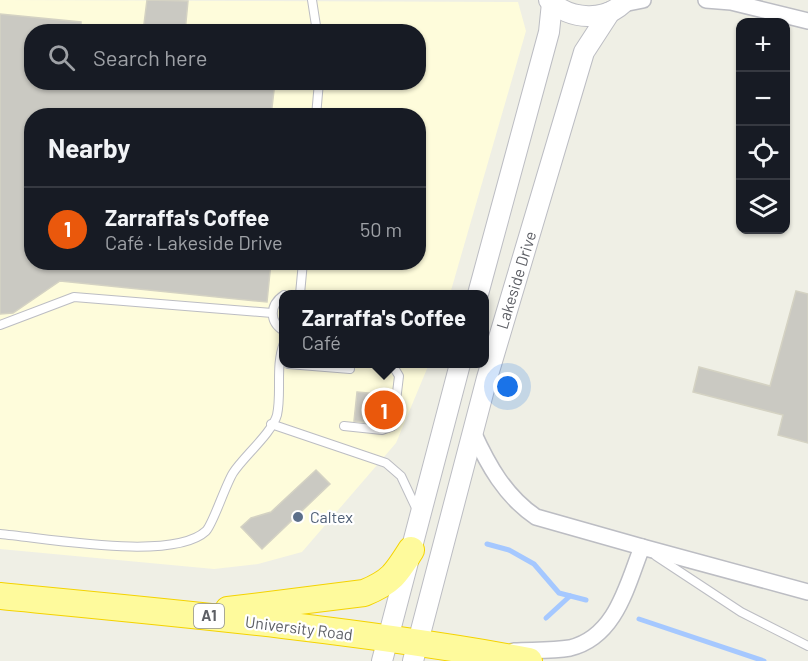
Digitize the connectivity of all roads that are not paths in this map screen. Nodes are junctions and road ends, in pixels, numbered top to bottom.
1 (312, 0) edge
2 (643, 0) edge
3 (706, 0) edge
4 (551, 1) edge
5 (729, 1) edge
6 (620, 5) edge
7 (808, 21) edge
8 (316, 24) edge
9 (318, 90) edge
10 (317, 108) edge
11 (302, 270) edge
12 (301, 290) edge
13 (479, 290) edge
14 (279, 299) edge
15 (272, 313) junction
16 (0, 325) edge
17 (279, 328) edge
18 (283, 368) edge
19 (340, 368) edge
20 (394, 368) edge
21 (458, 368) edge
22 (350, 369) dead end
23 (272, 424) junction
24 (344, 426) dead end
25 (473, 432) junction
26 (420, 515) junction
27 (0, 534) edge
28 (642, 547) junction
29 (411, 550) junction
30 (808, 592) edge
31 (0, 596) edge
32 (192, 614) junction
33 (808, 646) edge
34 (386, 650) edge
35 (415, 652) edge
36 (484, 653) junction
37 (529, 661) edge

1 - 8 lane
2 - 6 street
3 - 5 street
4 - 6 street
4 - 13 street, Lakeside Drive
5 - 7 street
6 - 25 street, Lakeside Drive
9 - 10 lane
11 - 12 lane
14 - 15 lane
15 - 16 lane
15 - 17 lane
18 - 23 lane
19 - 22 lane
20 - 24 lane
21 - 26 street
23 - 26 lane
23 - 27 lane
25 - 28 street
25 - 35 street, Lakeside Drive
26 - 29 street
28 - 30 street
28 - 33 lane
28 - 36 street
29 - 32 highway
29 - 34 street
31 - 32 highway, University Road / A1
32 - 34 highway, University Road / A1
34 - 35 highway, University Road / A1
35 - 36 highway, A1
36 - 37 highway, A1

